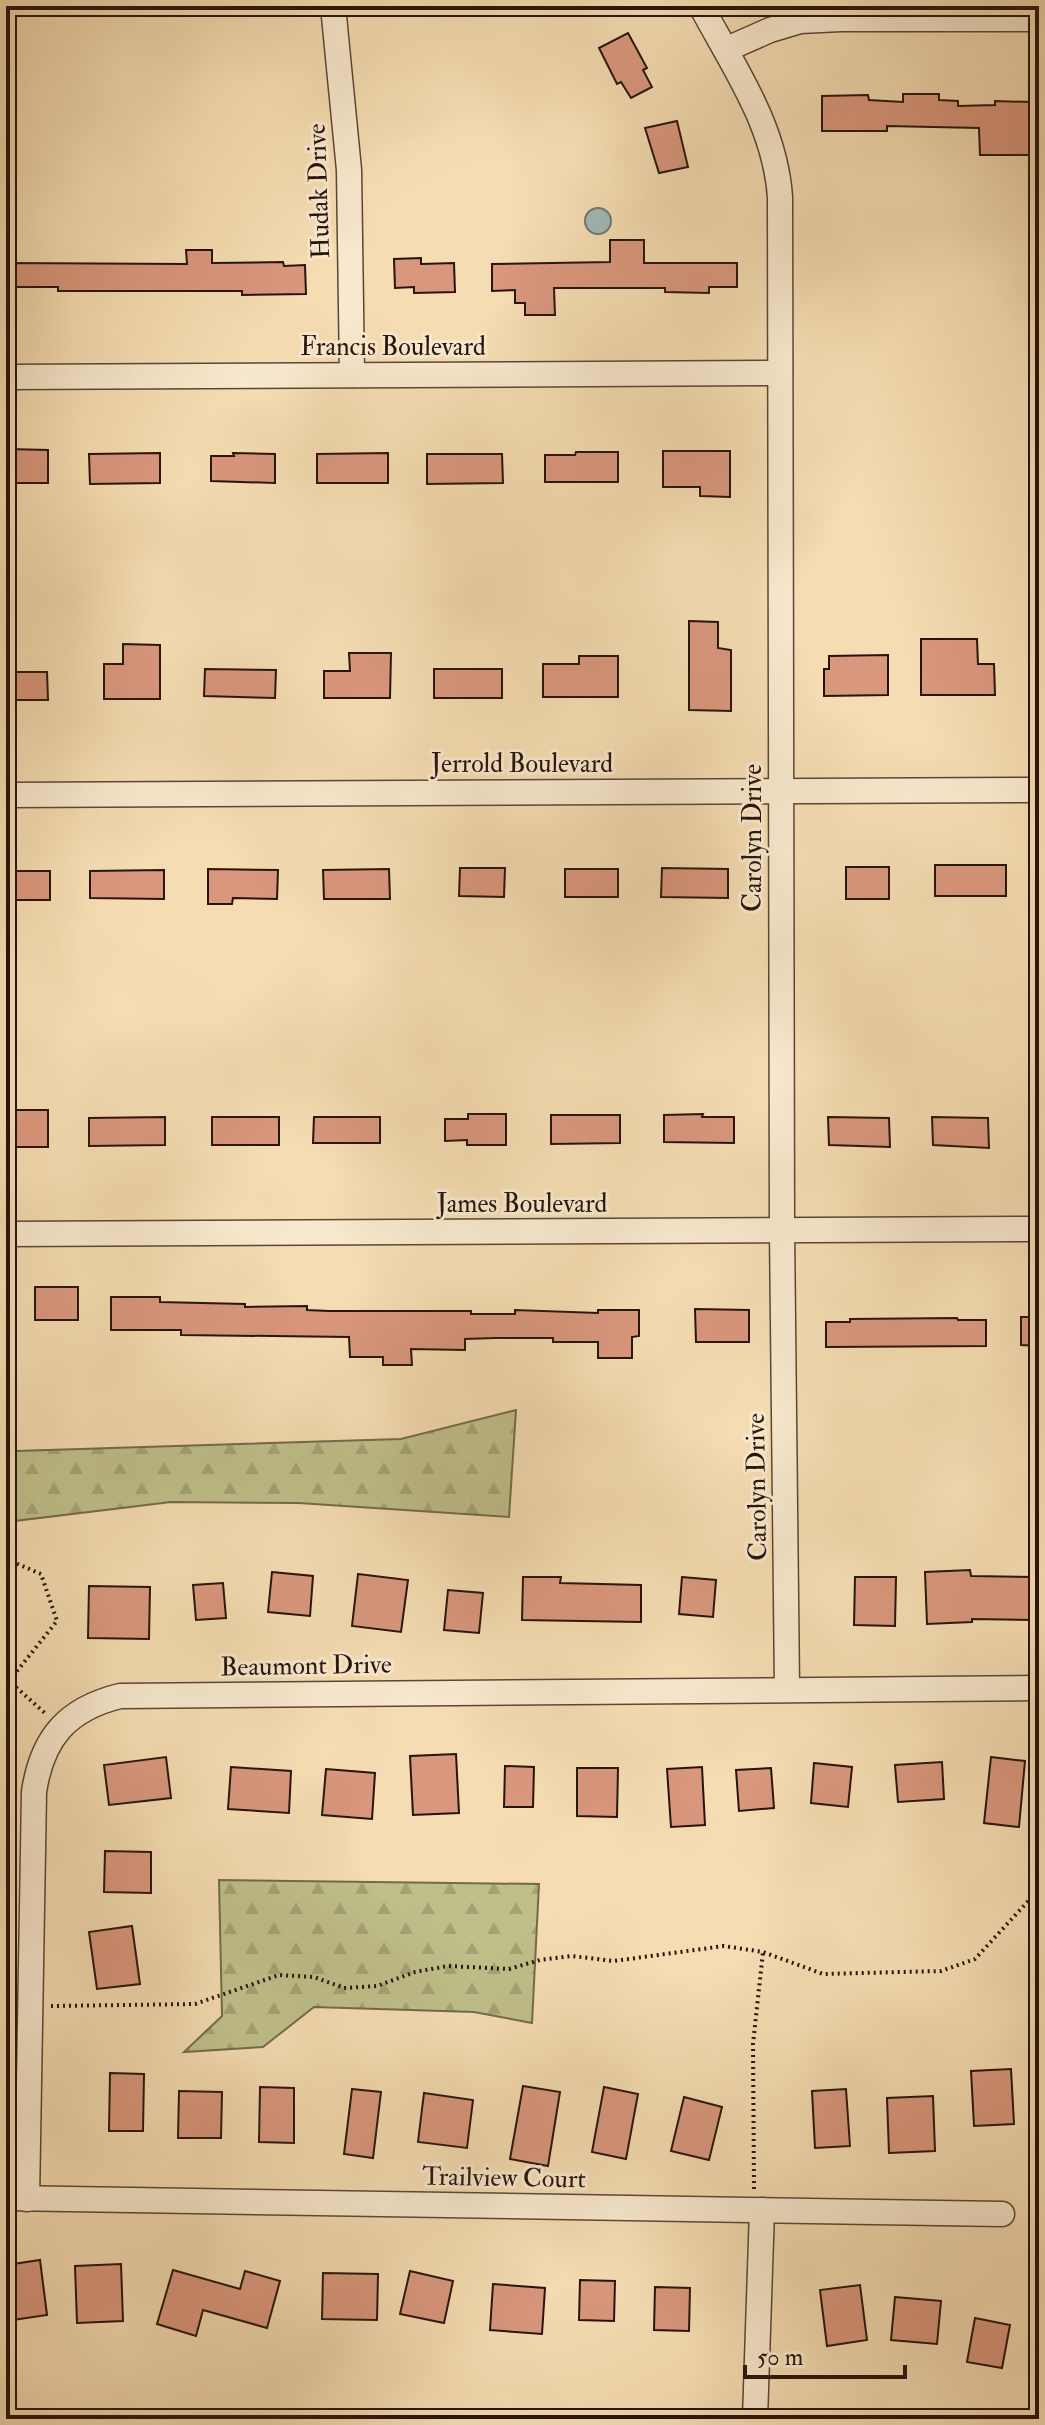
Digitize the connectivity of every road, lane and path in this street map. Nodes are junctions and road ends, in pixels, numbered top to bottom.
1 (333, 6) edge
2 (701, 6) edge
3 (1039, 19) edge
4 (727, 49) junction
5 (780, 373) junction
6 (352, 375) junction
7 (6, 377) edge
8 (1039, 790) edge
9 (781, 791) junction
10 (6, 795) edge
11 (1039, 1229) edge
12 (782, 1231) junction
13 (6, 1234) edge
14 (6, 1559) edge
15 (1039, 1688) edge
16 (787, 1689) junction
17 (60, 1727) junction
18 (1039, 1885) edge
19 (763, 1952) junction
20 (31, 2006) junction
21 (16, 2199) edge
22 (758, 2210) junction
23 (1002, 2214) dead end
24 (755, 2419) edge

1 - 6 street, Hudak Drive
2 - 4 street, Carolyn Drive
3 - 4 street
4 - 5 street, Carolyn Drive
5 - 6 street, Francis Boulevard
5 - 9 street, Carolyn Drive
6 - 7 street, Francis Boulevard
8 - 9 street, Jerrold Boulevard
9 - 10 street, Jerrold Boulevard
9 - 12 street, Carolyn Drive
11 - 12 street, James Boulevard
12 - 13 street, James Boulevard
12 - 16 street, Carolyn Drive
14 - 17 path
15 - 16 street, Beaumont Drive
16 - 17 street, Beaumont Drive
17 - 20 street, Beaumont Drive
18 - 19 path
19 - 20 path
19 - 22 path
20 - 21 street, Beaumont Drive
21 - 22 street, Trailview Court
22 - 23 street, Trailview Court
22 - 24 street

